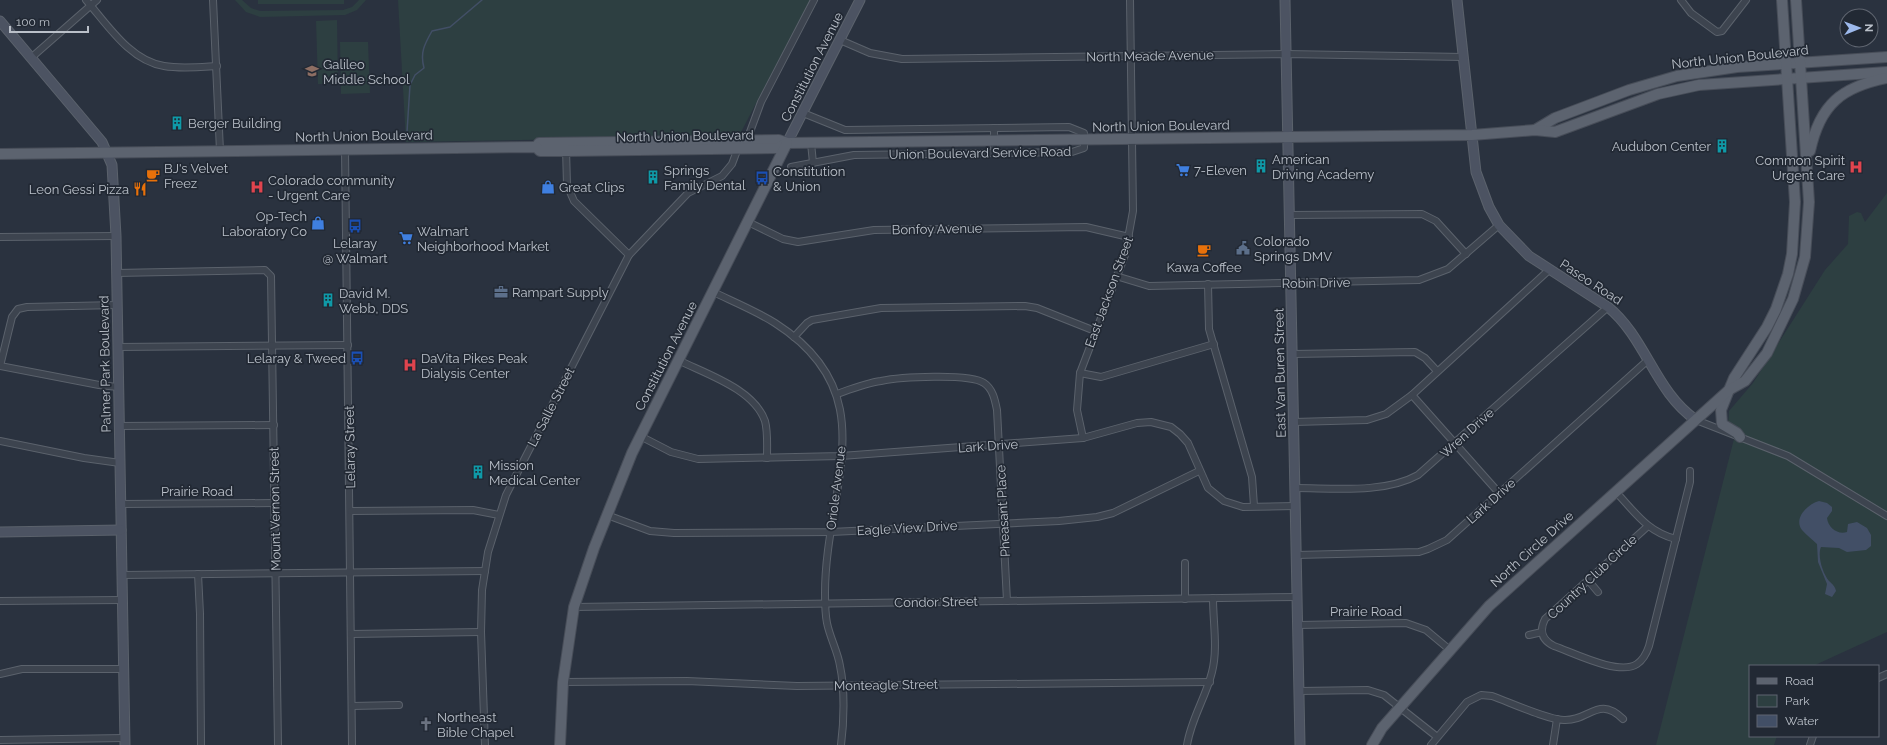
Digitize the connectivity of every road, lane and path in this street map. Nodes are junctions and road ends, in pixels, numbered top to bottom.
1 (86, 0) edge
2 (97, 0) edge
3 (213, 0) edge
4 (814, 0) edge
5 (860, 0) edge
6 (1130, 0) edge
7 (1285, 0) edge
8 (1457, 0) edge
9 (1681, 0) edge
10 (1746, 0) edge
11 (1782, 0) edge
12 (1796, 0) edge
13 (91, 6) junction
14 (0, 21) edge
15 (840, 40) junction
16 (1286, 54) junction
17 (1131, 56) junction
18 (32, 57) junction
19 (1464, 57) junction
20 (1887, 57) edge
21 (1801, 62) junction
22 (1787, 63) junction
23 (216, 66) junction
24 (1887, 72) edge
25 (1802, 77) junction
26 (1788, 78) junction
27 (1887, 78) edge
28 (803, 114) junction
29 (994, 128) junction
30 (1535, 130) junction
31 (1472, 135) junction
32 (1288, 137) junction
33 (1132, 138) junction
34 (747, 140) junction
35 (1085, 140) junction
36 (994, 141) junction
37 (787, 143) junction
38 (811, 143) junction
39 (566, 147) junction
40 (738, 148) junction
41 (345, 150) junction
42 (220, 151) junction
43 (108, 153) junction
44 (994, 153) junction
45 (0, 154) edge
46 (813, 163) junction
47 (791, 167) dead end
48 (1808, 167) junction
49 (1290, 215) junction
50 (748, 222) junction
51 (1500, 225) junction
52 (116, 236) junction
53 (0, 237) edge
54 (1129, 237) junction
55 (1466, 254) junction
56 (629, 255) junction
57 (1549, 270) junction
58 (116, 273) junction
59 (1116, 276) junction
60 (1208, 284) junction
61 (1291, 284) junction
62 (713, 292) junction
63 (117, 305) junction
64 (1608, 307) junction
65 (1095, 331) junction
66 (794, 337) junction
67 (1214, 344) junction
68 (348, 345) junction
69 (118, 347) junction
70 (272, 347) junction
71 (1292, 354) junction
72 (678, 360) junction
73 (1648, 360) junction
74 (0, 366) edge
75 (1437, 370) junction
76 (1080, 373) junction
77 (118, 386) junction
78 (1728, 390) junction
79 (837, 394) junction
80 (1412, 395) junction
81 (1696, 420) junction
82 (1294, 422) junction
83 (274, 425) junction
84 (119, 426) junction
85 (640, 436) junction
86 (1740, 437) junction
87 (1083, 438) junction
88 (0, 442) edge
89 (1456, 443) junction
90 (1000, 446) junction
91 (841, 456) junction
92 (767, 458) junction
93 (120, 463) junction
94 (1199, 471) junction
95 (1690, 471) dead end
96 (1295, 488) junction
97 (1615, 491) junction
98 (1499, 493) junction
99 (275, 503) junction
100 (120, 504) junction
101 (1254, 506) junction
102 (1295, 506) junction
103 (351, 511) junction
104 (499, 515) junction
105 (607, 515) junction
106 (1887, 516) edge
107 (1003, 524) junction
108 (1648, 526) junction
109 (121, 530) junction
110 (0, 532) edge
111 (831, 532) junction
112 (1676, 539) junction
113 (1296, 555) junction
114 (1185, 563) dead end
115 (485, 571) junction
116 (276, 573) junction
117 (350, 573) junction
118 (198, 574) junction
119 (122, 575) junction
120 (1588, 580) junction
121 (1598, 592) dead end
122 (1297, 597) junction
123 (1213, 598) junction
124 (1185, 599) junction
125 (122, 600) junction
126 (0, 601) edge
127 (1007, 601) junction
128 (825, 603) junction
129 (574, 607) junction
130 (1298, 624) junction
131 (481, 632) junction
132 (1542, 632) junction
133 (351, 634) junction
134 (1529, 635) dead end
135 (1450, 650) junction
136 (124, 669) junction
137 (0, 674) edge
138 (563, 682) junction
139 (1210, 682) junction
140 (842, 686) junction
141 (1299, 691) junction
142 (399, 705) dead end
143 (352, 706) junction
144 (1400, 708) junction
145 (1557, 719) junction
146 (1623, 719) dead end
147 (1436, 736) junction
148 (0, 740) edge
149 (124, 741) edge
150 (201, 745) edge
151 (278, 745) edge
152 (352, 745) edge
153 (484, 745) edge
154 (560, 745) edge
155 (841, 745) edge
156 (1187, 745) edge
157 (1300, 745) edge
158 (1372, 745) edge
159 (1431, 745) edge
160 (1553, 745) edge

1 - 13 street
2 - 13 street
3 - 23 street
4 - 34 street
5 - 15 street, Constitution Avenue
6 - 17 street, East Jackson Street
7 - 16 street, East Van Buren Street
8 - 19 street, Paseo Road
9 - 10 street
11 - 22 main road, North Circle Drive
12 - 21 main road, North Circle Drive
13 - 18 street
13 - 23 street
14 - 18 street, Palmer Park Boulevard
15 - 17 street, North Meade Avenue
15 - 28 street, Constitution Avenue
16 - 17 street, North Meade Avenue
16 - 19 street, North Meade Avenue
16 - 32 street, East Van Buren Street
17 - 33 street, East Jackson Street
18 - 43 street, Palmer Park Boulevard
19 - 31 street, Paseo Road
20 - 21 main road, North Union Boulevard
21 - 22 main road, North Union Boulevard
21 - 25 main road, North Circle Drive
22 - 26 main road, North Circle Drive
22 - 30 main road, North Union Boulevard
23 - 42 street
24 - 25 main road, North Union Boulevard
25 - 26 main road, North Union Boulevard
25 - 48 main road, North Circle Drive
26 - 30 main road, North Union Boulevard
26 - 78 main road, North Circle Drive
27 - 48 main road
28 - 29 street, Union Boulevard Service Road
28 - 37 street, Constitution Avenue
29 - 35 street, Union Boulevard Service Road
29 - 36 street
30 - 31 main road, North Union Boulevard
31 - 32 main road, North Union Boulevard
31 - 51 street, Paseo Road
32 - 33 main road, North Union Boulevard
32 - 49 street, East Van Buren Street
33 - 35 main road, North Union Boulevard
33 - 54 street, East Jackson Street
34 - 37 main road, North Union Boulevard
34 - 39 main road, North Union Boulevard
35 - 36 main road, North Union Boulevard
35 - 44 street, Union Boulevard Service Road
36 - 38 main road, North Union Boulevard
36 - 44 street
37 - 38 main road, North Union Boulevard
37 - 40 main road, North Union Boulevard
37 - 50 main road, Constitution Avenue
38 - 46 street
39 - 40 main road, North Union Boulevard
39 - 41 main road, North Union Boulevard
39 - 56 street
40 - 56 street, La Salle Street
41 - 42 main road, North Union Boulevard
41 - 68 street, Lelaray Street
42 - 43 main road, North Union Boulevard
43 - 45 main road, North Union Boulevard
43 - 52 street, Palmer Park Boulevard
44 - 46 street, Union Boulevard Service Road
46 - 47 street, Union Boulevard Service Road
48 - 78 main road, North Circle Drive
49 - 55 street
49 - 61 street, East Van Buren Street
50 - 54 street, Bonfoy Avenue
50 - 62 main road, Constitution Avenue
51 - 55 street, Robin Drive
51 - 57 street, Paseo Road
52 - 53 street
52 - 58 street, Palmer Park Boulevard
54 - 59 street, East Jackson Street
55 - 61 street, Robin Drive
56 - 104 street, La Salle Street
57 - 64 street, Paseo Road
57 - 75 street
58 - 63 street, Palmer Park Boulevard
58 - 70 street, Mount Vernon Street
59 - 60 street, Robin Drive
59 - 65 street, East Jackson Street
60 - 61 street, Robin Drive
60 - 67 street
61 - 71 street, East Van Buren Street
62 - 66 street, Oriole Avenue
62 - 72 main road, Constitution Avenue
63 - 69 street, Palmer Park Boulevard
63 - 74 street
64 - 73 street, Paseo Road
64 - 89 street, Wren Drive
65 - 66 street
65 - 76 street, East Jackson Street
66 - 79 street, Oriole Avenue
67 - 76 street
67 - 101 street
68 - 70 street
68 - 103 street, Lelaray Street
69 - 70 street
69 - 77 street, Palmer Park Boulevard
70 - 83 street, Mount Vernon Street
71 - 75 street
71 - 82 street, East Van Buren Street
72 - 85 main road, Constitution Avenue
72 - 92 street
73 - 81 street, Paseo Road
73 - 98 street, Lark Drive
74 - 77 street
75 - 80 street
76 - 87 street, East Jackson Street
77 - 84 street, Palmer Park Boulevard
78 - 81 main road, North Circle Drive
78 - 86 main road
79 - 90 street, Pheasant Place
79 - 91 street, Oriole Avenue
80 - 82 street
80 - 89 street
81 - 86 street, Paseo Road
81 - 97 main road, North Circle Drive
82 - 96 street, East Van Buren Street
83 - 84 street
83 - 99 street, Mount Vernon Street
84 - 93 street, Palmer Park Boulevard
85 - 92 street, Lark Drive
85 - 105 main road, Constitution Avenue
86 - 106 street, Paseo Road
87 - 90 street, Lark Drive
87 - 94 street, Lark Drive
88 - 93 street
89 - 96 street, Wren Drive
89 - 98 street
90 - 91 street, Lark Drive
90 - 107 street, Pheasant Place
91 - 92 street, Lark Drive
91 - 111 street, Oriole Avenue
93 - 100 street, Palmer Park Boulevard
94 - 101 street, Lark Drive
94 - 107 street, Eagle View Drive
95 - 112 street, Country Club Circle
96 - 102 street, East Van Buren Street
97 - 108 street, Country Club Circle
97 - 135 main road, North Circle Drive
98 - 113 street, Lark Drive
99 - 100 street, Prairie Road
99 - 116 street, Mount Vernon Street
100 - 109 street, Palmer Park Boulevard
101 - 102 street, Lark Drive
102 - 113 street, East Van Buren Street
103 - 104 street
103 - 117 street, Lelaray Street
104 - 115 street, La Salle Street
105 - 111 street, Eagle View Drive
105 - 129 main road, Constitution Avenue
107 - 111 street, Eagle View Drive
107 - 127 street, Pheasant Place
108 - 112 street
108 - 120 street, Country Club Circle
109 - 110 street
109 - 119 street, Palmer Park Boulevard
111 - 128 street, Oriole Avenue
112 - 132 street, Country Club Circle
113 - 122 street, East Van Buren Street
114 - 124 street
115 - 117 street
115 - 131 street, La Salle Street
116 - 117 street
116 - 118 street
116 - 151 street, Mount Vernon Street
117 - 133 street, Lelaray Street
118 - 119 street
118 - 150 street
119 - 125 street, Palmer Park Boulevard
120 - 121 street
120 - 132 street, Country Club Circle
122 - 123 street, Condor Street
122 - 130 street, East Van Buren Street
123 - 124 street, Condor Street
123 - 139 street
124 - 127 street, Condor Street
125 - 126 street
125 - 136 street, Palmer Park Boulevard
127 - 128 street, Condor Street
128 - 129 street, Condor Street
128 - 140 street, Oriole Avenue
129 - 138 main road, Constitution Avenue
130 - 135 street, Prairie Road
130 - 141 street, East Van Buren Street
131 - 133 street
131 - 153 street, La Salle Street
132 - 134 street
133 - 143 street, Lelaray Street
135 - 144 main road, North Circle Drive
136 - 137 street
136 - 149 street, Palmer Park Boulevard
138 - 140 street, Monteagle Street
138 - 154 main road, Constitution Avenue
139 - 140 street, Monteagle Street
139 - 156 street
140 - 155 street, Oriole Avenue
141 - 144 street
141 - 157 street, East Van Buren Street
142 - 143 street
143 - 152 street, Lelaray Street
144 - 147 street
144 - 158 main road, North Circle Drive
145 - 146 street
145 - 147 street
145 - 160 street
147 - 159 street
148 - 149 street

